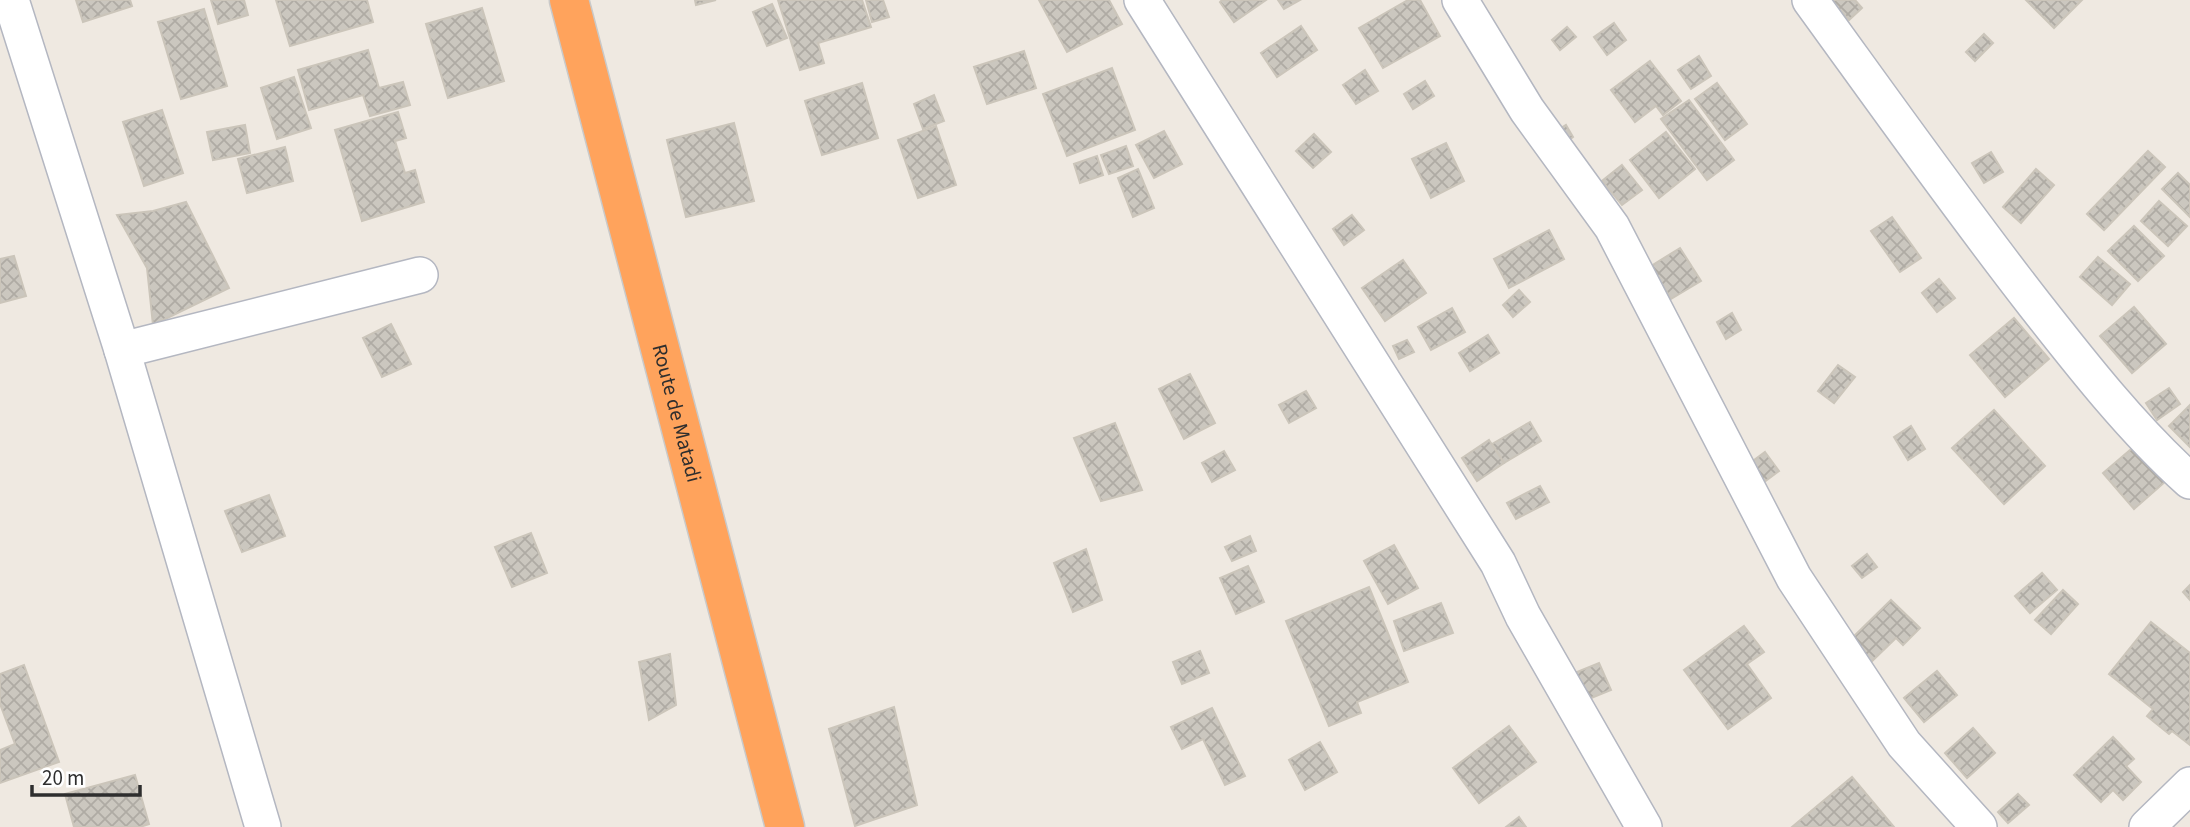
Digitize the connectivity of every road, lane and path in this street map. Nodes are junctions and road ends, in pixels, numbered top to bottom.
1 (10, 0) edge
2 (569, 0) edge
3 (1460, 0) edge
4 (1810, 0) edge
5 (1149, 2) edge
6 (420, 275) dead end
7 (122, 350) junction
8 (2190, 481) edge
9 (2190, 785) edge
10 (263, 827) edge
11 (785, 827) edge
12 (1644, 827) edge
13 (1979, 827) edge
14 (2147, 827) edge

1 - 7 street
2 - 11 highway, Route de Matadi
3 - 13 street
4 - 8 street
5 - 12 street
6 - 7 street
7 - 10 street
9 - 14 street

